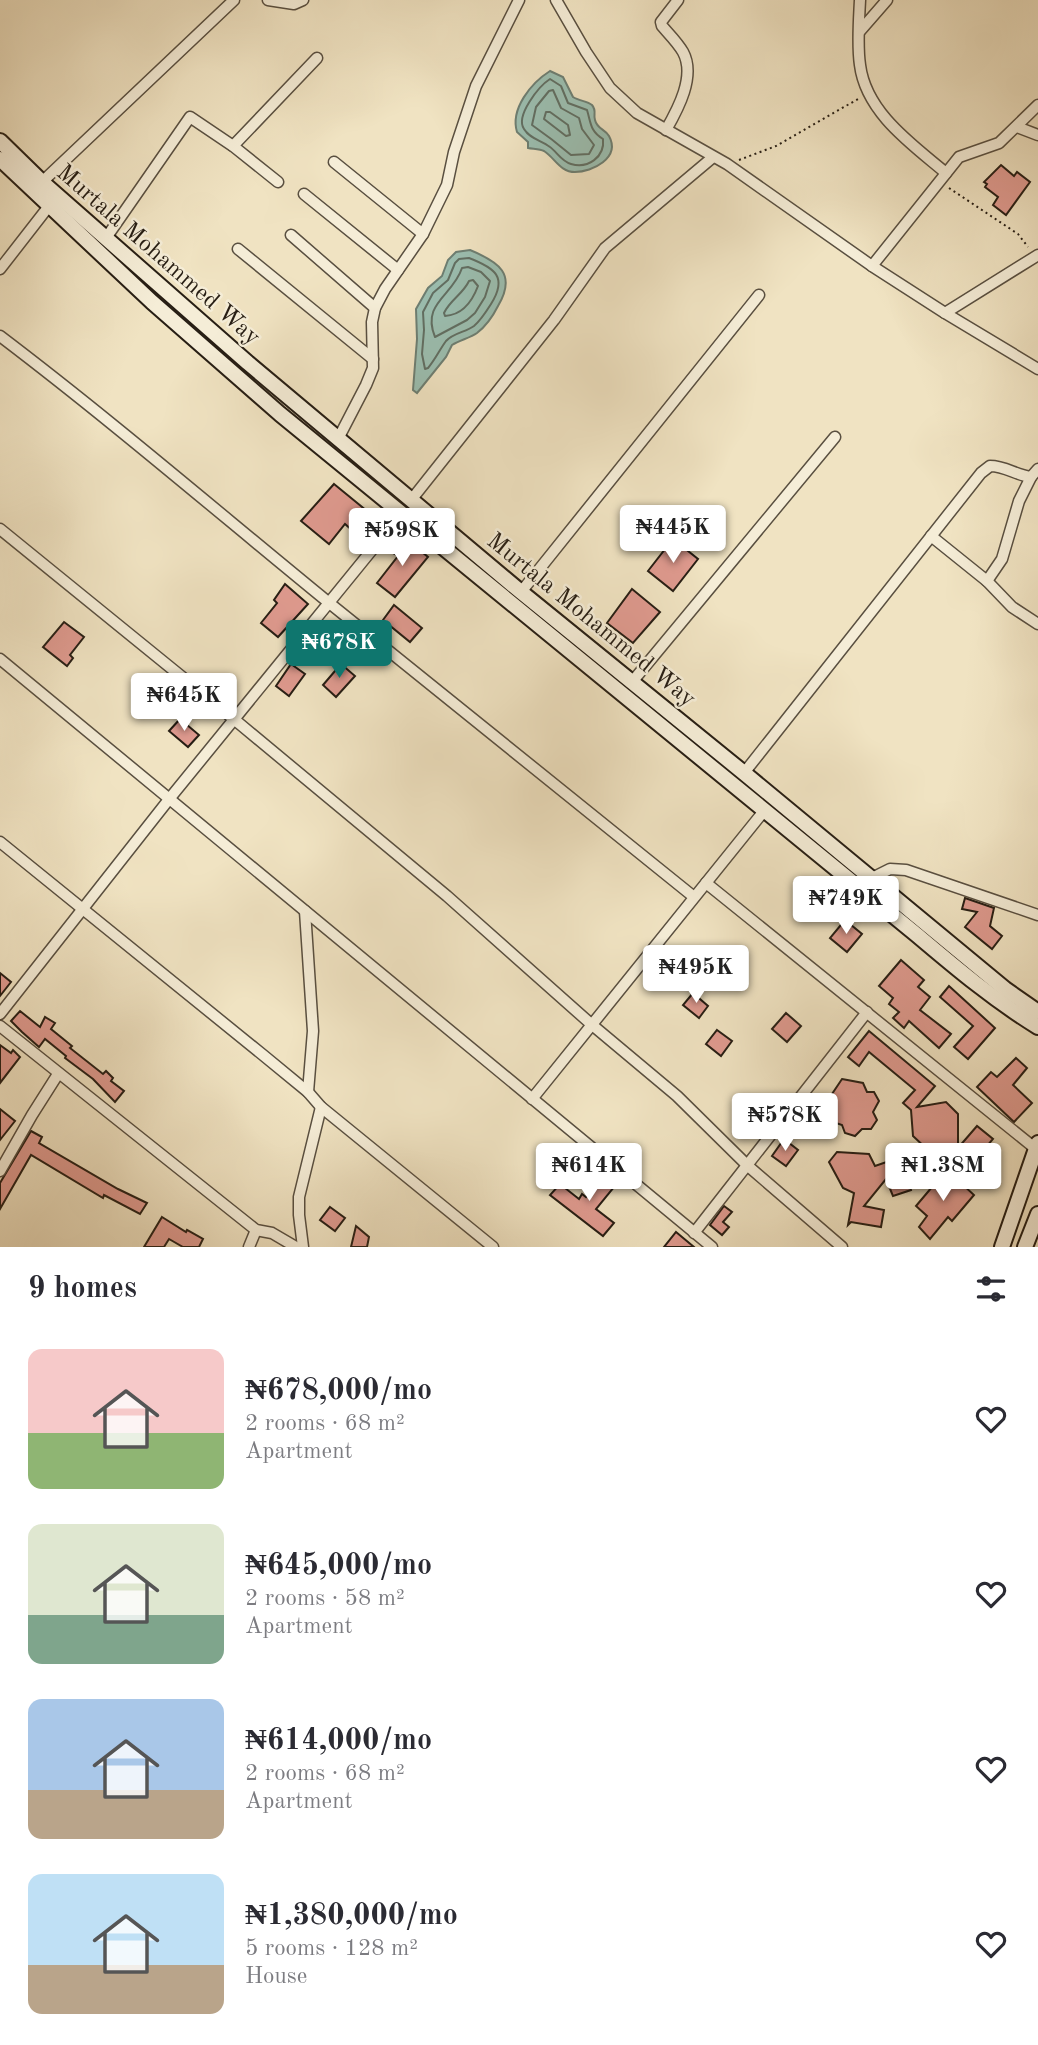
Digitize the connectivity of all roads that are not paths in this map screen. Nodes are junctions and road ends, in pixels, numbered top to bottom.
1 (234, 0) edge
2 (268, 0) edge
3 (303, 0) edge
4 (519, 0) edge
5 (556, 0) edge
6 (678, 0) edge
7 (860, 0) edge
8 (887, 0) edge
9 (860, 31) junction
10 (317, 58) dead end
11 (1038, 105) edge
12 (1017, 127) junction
13 (666, 130) junction
14 (1038, 135) edge
15 (0, 141) edge
16 (233, 146) junction
17 (712, 158) junction
18 (0, 159) edge
19 (334, 162) dead end
20 (943, 178) junction
21 (42, 182) junction
22 (278, 182) dead end
23 (304, 194) dead end
24 (49, 206) junction
25 (423, 234) junction
26 (291, 235) dead end
27 (106, 238) junction
28 (238, 249) dead end
29 (1036, 256) edge
30 (872, 266) junction
31 (0, 269) edge
32 (398, 270) junction
33 (760, 295) dead end
34 (375, 308) junction
35 (945, 313) junction
36 (0, 336) edge
37 (373, 359) junction
38 (1038, 369) edge
39 (835, 437) dead end
40 (338, 439) junction
41 (1034, 473) edge
42 (412, 499) junction
43 (402, 513) junction
44 (0, 529) edge
45 (931, 536) junction
46 (987, 581) junction
47 (521, 593) junction
48 (328, 602) junction
49 (1038, 624) edge
50 (0, 660) edge
51 (632, 682) junction
52 (235, 720) junction
53 (744, 773) junction
54 (170, 798) junction
55 (764, 811) junction
56 (0, 842) edge
57 (870, 879) junction
58 (706, 883) junction
59 (694, 897) junction
60 (82, 907) junction
61 (305, 911) junction
62 (1038, 915) edge
63 (867, 1012) junction
64 (0, 1014) edge
65 (1038, 1023) edge
66 (591, 1024) junction
67 (0, 1026) edge
68 (58, 1074) junction
69 (308, 1092) junction
70 (532, 1099) junction
71 (321, 1107) junction
72 (1037, 1146) edge
73 (748, 1166) junction
74 (0, 1171) edge
75 (1038, 1214) edge
76 (256, 1230) junction
77 (694, 1233) junction
78 (249, 1247) edge
79 (296, 1247) edge
80 (303, 1247) edge
81 (493, 1247) edge
82 (712, 1247) edge
83 (842, 1247) edge
84 (1002, 1247) edge
85 (1026, 1247) edge

1 - 21 street
2 - 3 street
4 - 25 street
5 - 13 street
6 - 13 street
7 - 9 street
8 - 9 street
9 - 20 street
10 - 16 street
11 - 12 street
12 - 14 street
12 - 20 street
13 - 17 street
15 - 21 main road, Murtala Mohammed Way
16 - 22 street
16 - 27 street
17 - 30 street
17 - 42 street
18 - 24 main road, Murtala Mohammed Way
19 - 25 street
20 - 30 street
21 - 27 main road, Murtala Mohammed Way
23 - 32 street
24 - 31 street
24 - 43 main road, Murtala Mohammed Way
25 - 32 street
26 - 34 street
27 - 40 main road, Murtala Mohammed Way
28 - 37 street
29 - 35 street
30 - 35 street
32 - 34 street
33 - 47 street
34 - 37 street
35 - 38 street
36 - 48 street
37 - 40 street
39 - 51 street
40 - 42 main road, Murtala Mohammed Way
41 - 45 street
41 - 46 street
42 - 47 main road, Murtala Mohammed Way
43 - 48 street
43 - 55 main road, Murtala Mohammed Way
44 - 52 street
45 - 46 street
45 - 53 street
46 - 49 street
47 - 51 main road, Murtala Mohammed Way
48 - 52 street
48 - 59 street
50 - 54 street
51 - 53 main road, Murtala Mohammed Way
52 - 54 street
52 - 66 street
53 - 57 main road, Murtala Mohammed Way
54 - 60 street
54 - 61 street
55 - 58 street
55 - 65 main road, Murtala Mohammed Way
56 - 60 street
57 - 62 street
57 - 65 main road, Murtala Mohammed Way
58 - 59 street
58 - 63 street
59 - 66 street
60 - 64 street
60 - 69 street
61 - 69 street
61 - 70 street
63 - 72 street
63 - 73 street
66 - 70 street
66 - 73 street
67 - 68 street
68 - 74 street
68 - 76 street
69 - 71 street
70 - 77 street
71 - 80 street
71 - 81 street
72 - 84 main road
73 - 77 street
73 - 83 street
75 - 85 main road
76 - 78 street
76 - 79 street
77 - 82 street

